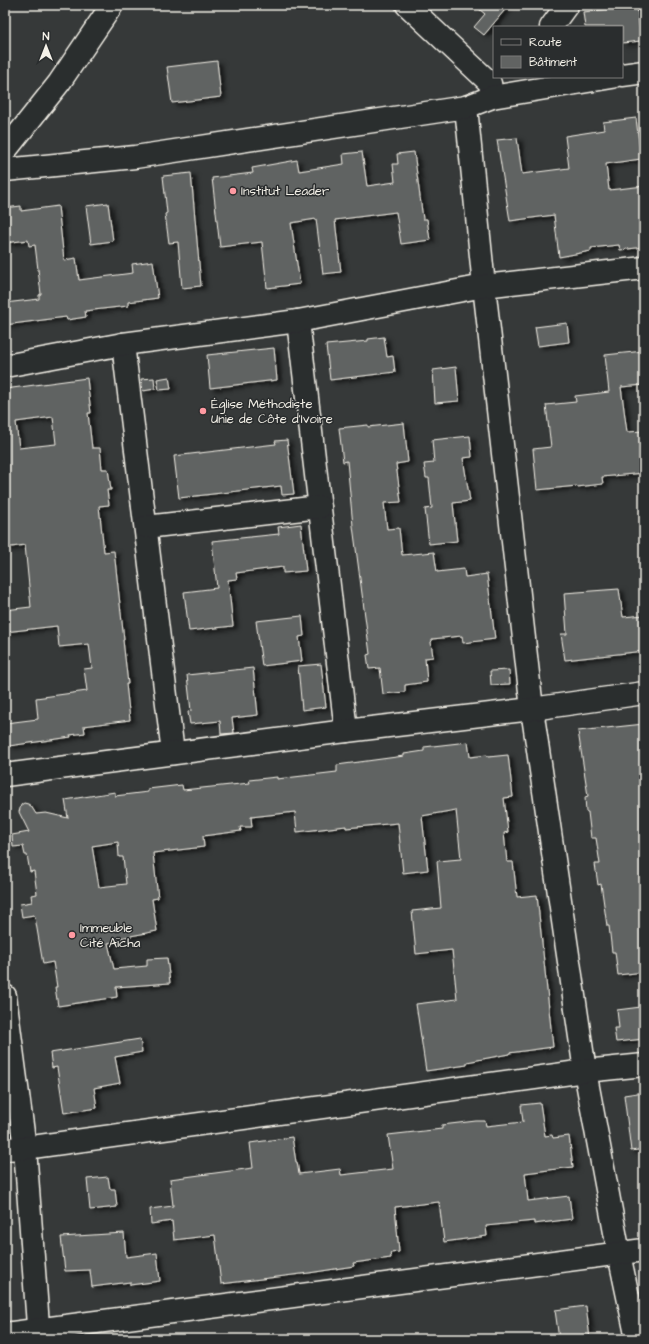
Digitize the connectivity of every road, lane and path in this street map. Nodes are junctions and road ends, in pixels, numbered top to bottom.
1 (112, 5) edge
2 (406, 5) edge
3 (567, 5) edge
4 (552, 26) edge
5 (644, 72) edge
6 (623, 75) edge
7 (599, 78) edge
8 (493, 86) edge
9 (466, 107) junction
10 (5, 151) edge
11 (5, 170) edge
12 (644, 268) edge
13 (484, 286) junction
14 (298, 321) junction
15 (123, 344) junction
16 (5, 366) edge
17 (320, 507) junction
18 (146, 528) junction
19 (644, 693) edge
20 (532, 709) junction
21 (346, 731) junction
22 (173, 753) junction
23 (5, 775) edge
24 (5, 996) edge
25 (644, 1065) edge
26 (585, 1071) junction
27 (15, 1149) edge
28 (644, 1250) edge
29 (618, 1254) junction
30 (5, 1334) edge
31 (38, 1335) edge
32 (637, 1339) edge

1 - 10 street
2 - 8 street
3 - 4 street
5 - 6 street
7 - 8 street
8 - 9 street
9 - 11 street
9 - 13 street
12 - 13 street
13 - 14 street
13 - 20 street
14 - 15 street
14 - 17 street
15 - 16 street
15 - 18 street
17 - 18 street
17 - 21 street
18 - 22 street
19 - 20 street
20 - 21 street
20 - 26 street
21 - 22 street
22 - 23 street
24 - 27 street
25 - 26 street
26 - 27 street
26 - 29 street
27 - 31 street
28 - 29 street
29 - 31 street
29 - 32 street
30 - 31 street

